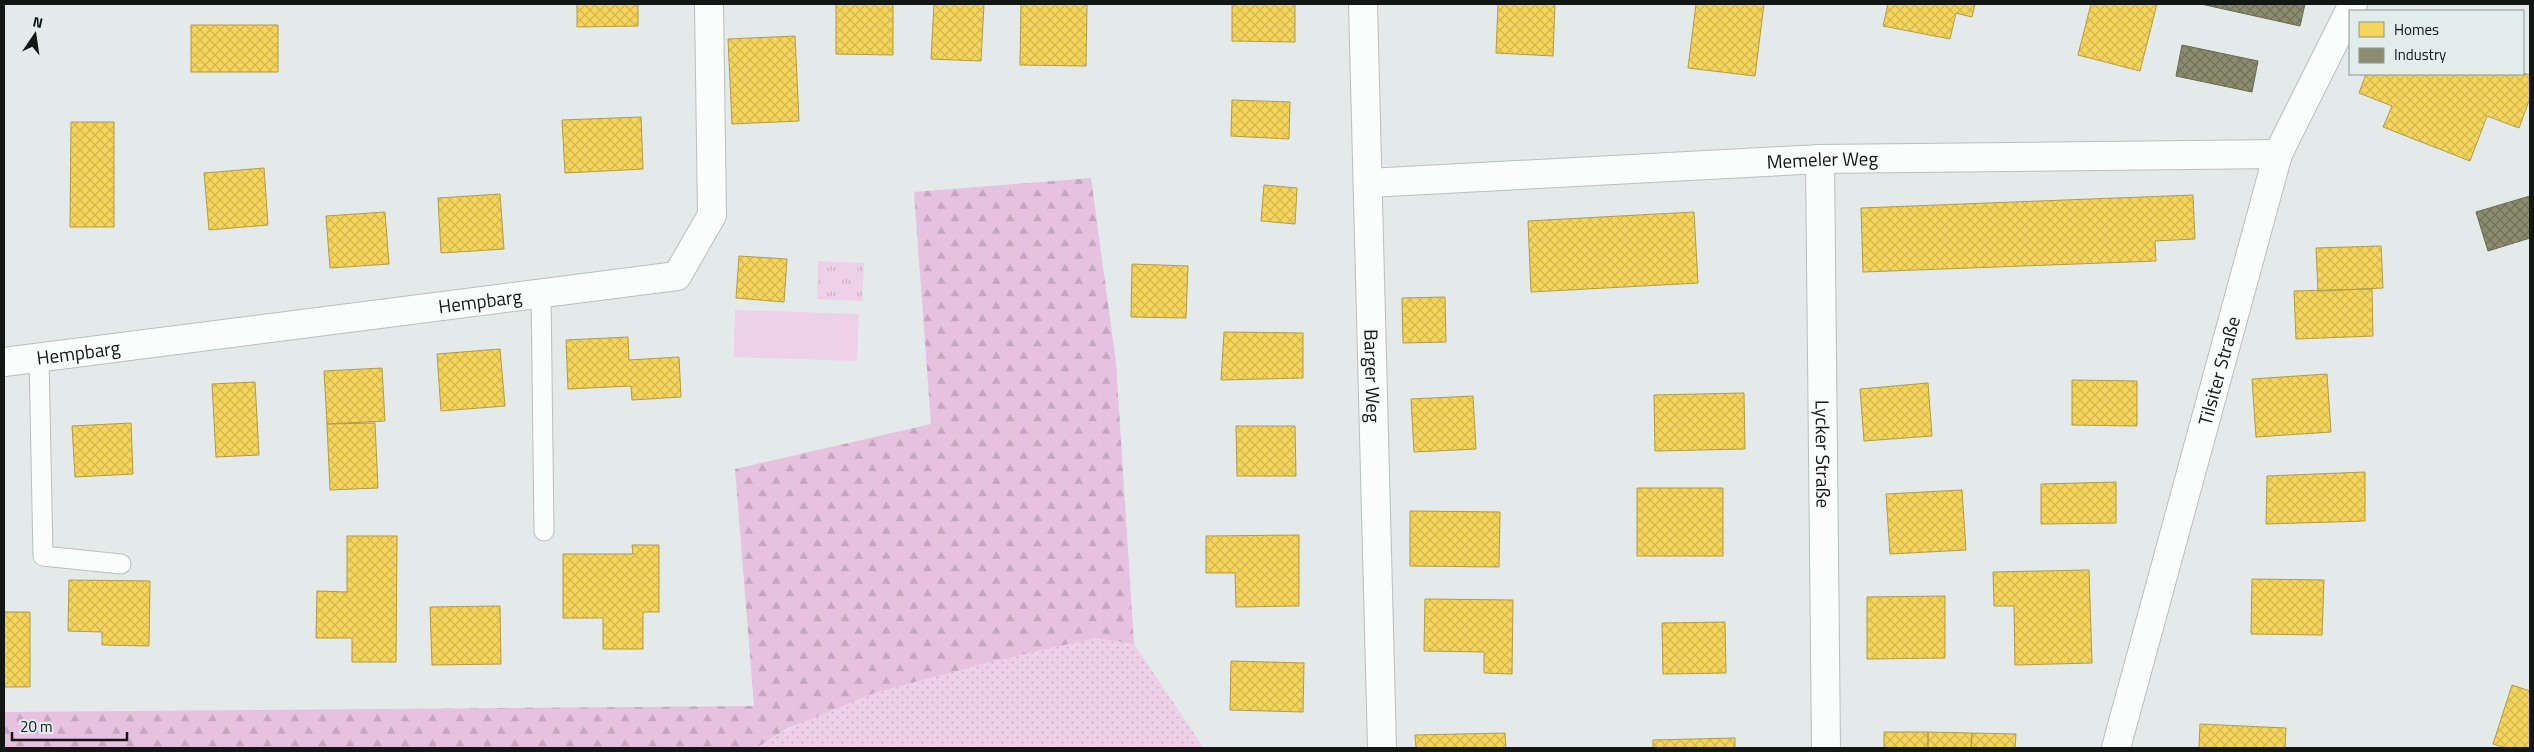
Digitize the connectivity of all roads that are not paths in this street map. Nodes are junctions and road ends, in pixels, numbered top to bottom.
1 (709, 4) edge
2 (1363, 4) edge
3 (2349, 12) edge
4 (2278, 154) junction
5 (1820, 159) junction
6 (1368, 183) junction
7 (541, 292) junction
8 (39, 358) junction
9 (4, 362) edge
10 (544, 531) dead end
11 (122, 564) dead end
12 (1382, 748) edge
13 (1826, 748) edge
14 (2116, 748) edge

1 - 7 street, Hempbarg
2 - 6 street, Barger Weg
3 - 4 street, Tilsiter Straße
4 - 5 street, Memeler Weg
4 - 14 street, Tilsiter Straße
5 - 6 street, Memeler Weg
5 - 13 street, Lycker Straße
6 - 12 street, Barger Weg
7 - 8 street, Hempbarg
7 - 10 lane
8 - 9 street, Hempbarg
8 - 11 lane

